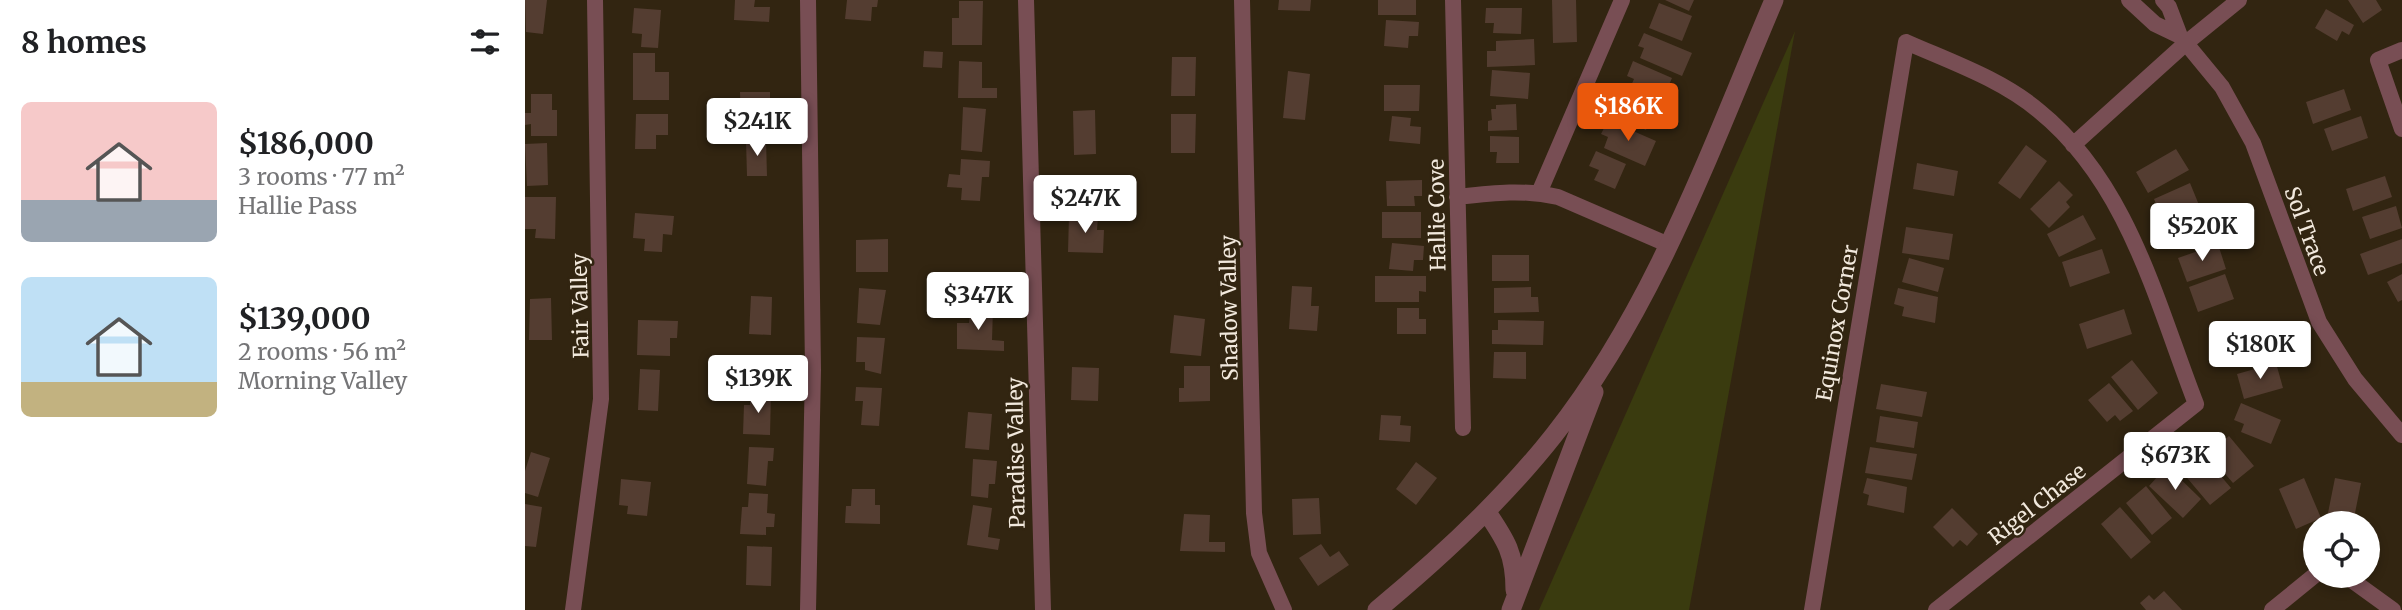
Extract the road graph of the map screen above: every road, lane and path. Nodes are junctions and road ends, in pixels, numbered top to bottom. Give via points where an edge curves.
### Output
1 (595, 0) edge
2 (808, 0) edge
3 (1026, 0) edge
4 (1243, 0) edge
5 (1453, 0) edge
6 (1622, 0) edge
7 (1774, 0) edge
8 (2129, 0) edge
9 (2163, 0) edge
10 (2239, 0) edge
11 (2183, 40) junction
12 (2402, 50) edge
13 (2402, 129) edge
14 (2073, 145) junction
15 (1539, 193) junction
16 (1457, 197) junction
17 (1669, 245) junction
18 (1606, 358) junction
19 (1463, 428) dead end
20 (2402, 435) edge
21 (1486, 511) junction
22 (2303, 585) edge
23 (2363, 588) edge
24 (1513, 606) edge
25 (573, 610) edge
26 (808, 610) edge
27 (1043, 610) edge
28 (1284, 610) edge
29 (1377, 610) edge
30 (1812, 610) edge
31 (1936, 610) edge
32 (2272, 610) edge
33 (2393, 610) edge

1 - 25 street, Fair Valley via 601,399
2 - 26 street via 813,370
3 - 27 street, Paradise Valley
4 - 28 street, Shadow Valley via 1254,513 1259,553
5 - 16 street, Hallie Cove
6 - 15 street
7 - 17 street
8 - 11 street, Sol Trace via 2155,24
9 - 11 street, Sol Trace
10 - 11 street
11 - 14 street
11 - 20 street, Sol Trace via 2222,87 2253,143 2319,322 2355,379
12 - 13 street via 2378,60
14 - 30 street, Equinox Corner via 2039,110 1994,81 1906,42
14 - 31 street, Rigel Chase via 2100,176 2120,210 2196,404
15 - 16 street via 1516,190
15 - 17 street
16 - 19 street, Hallie Cove
17 - 18 street
18 - 21 street via 1554,435
18 - 24 street
21 - 24 street via 1515,563
21 - 29 street
22 - 32 street
23 - 33 street

